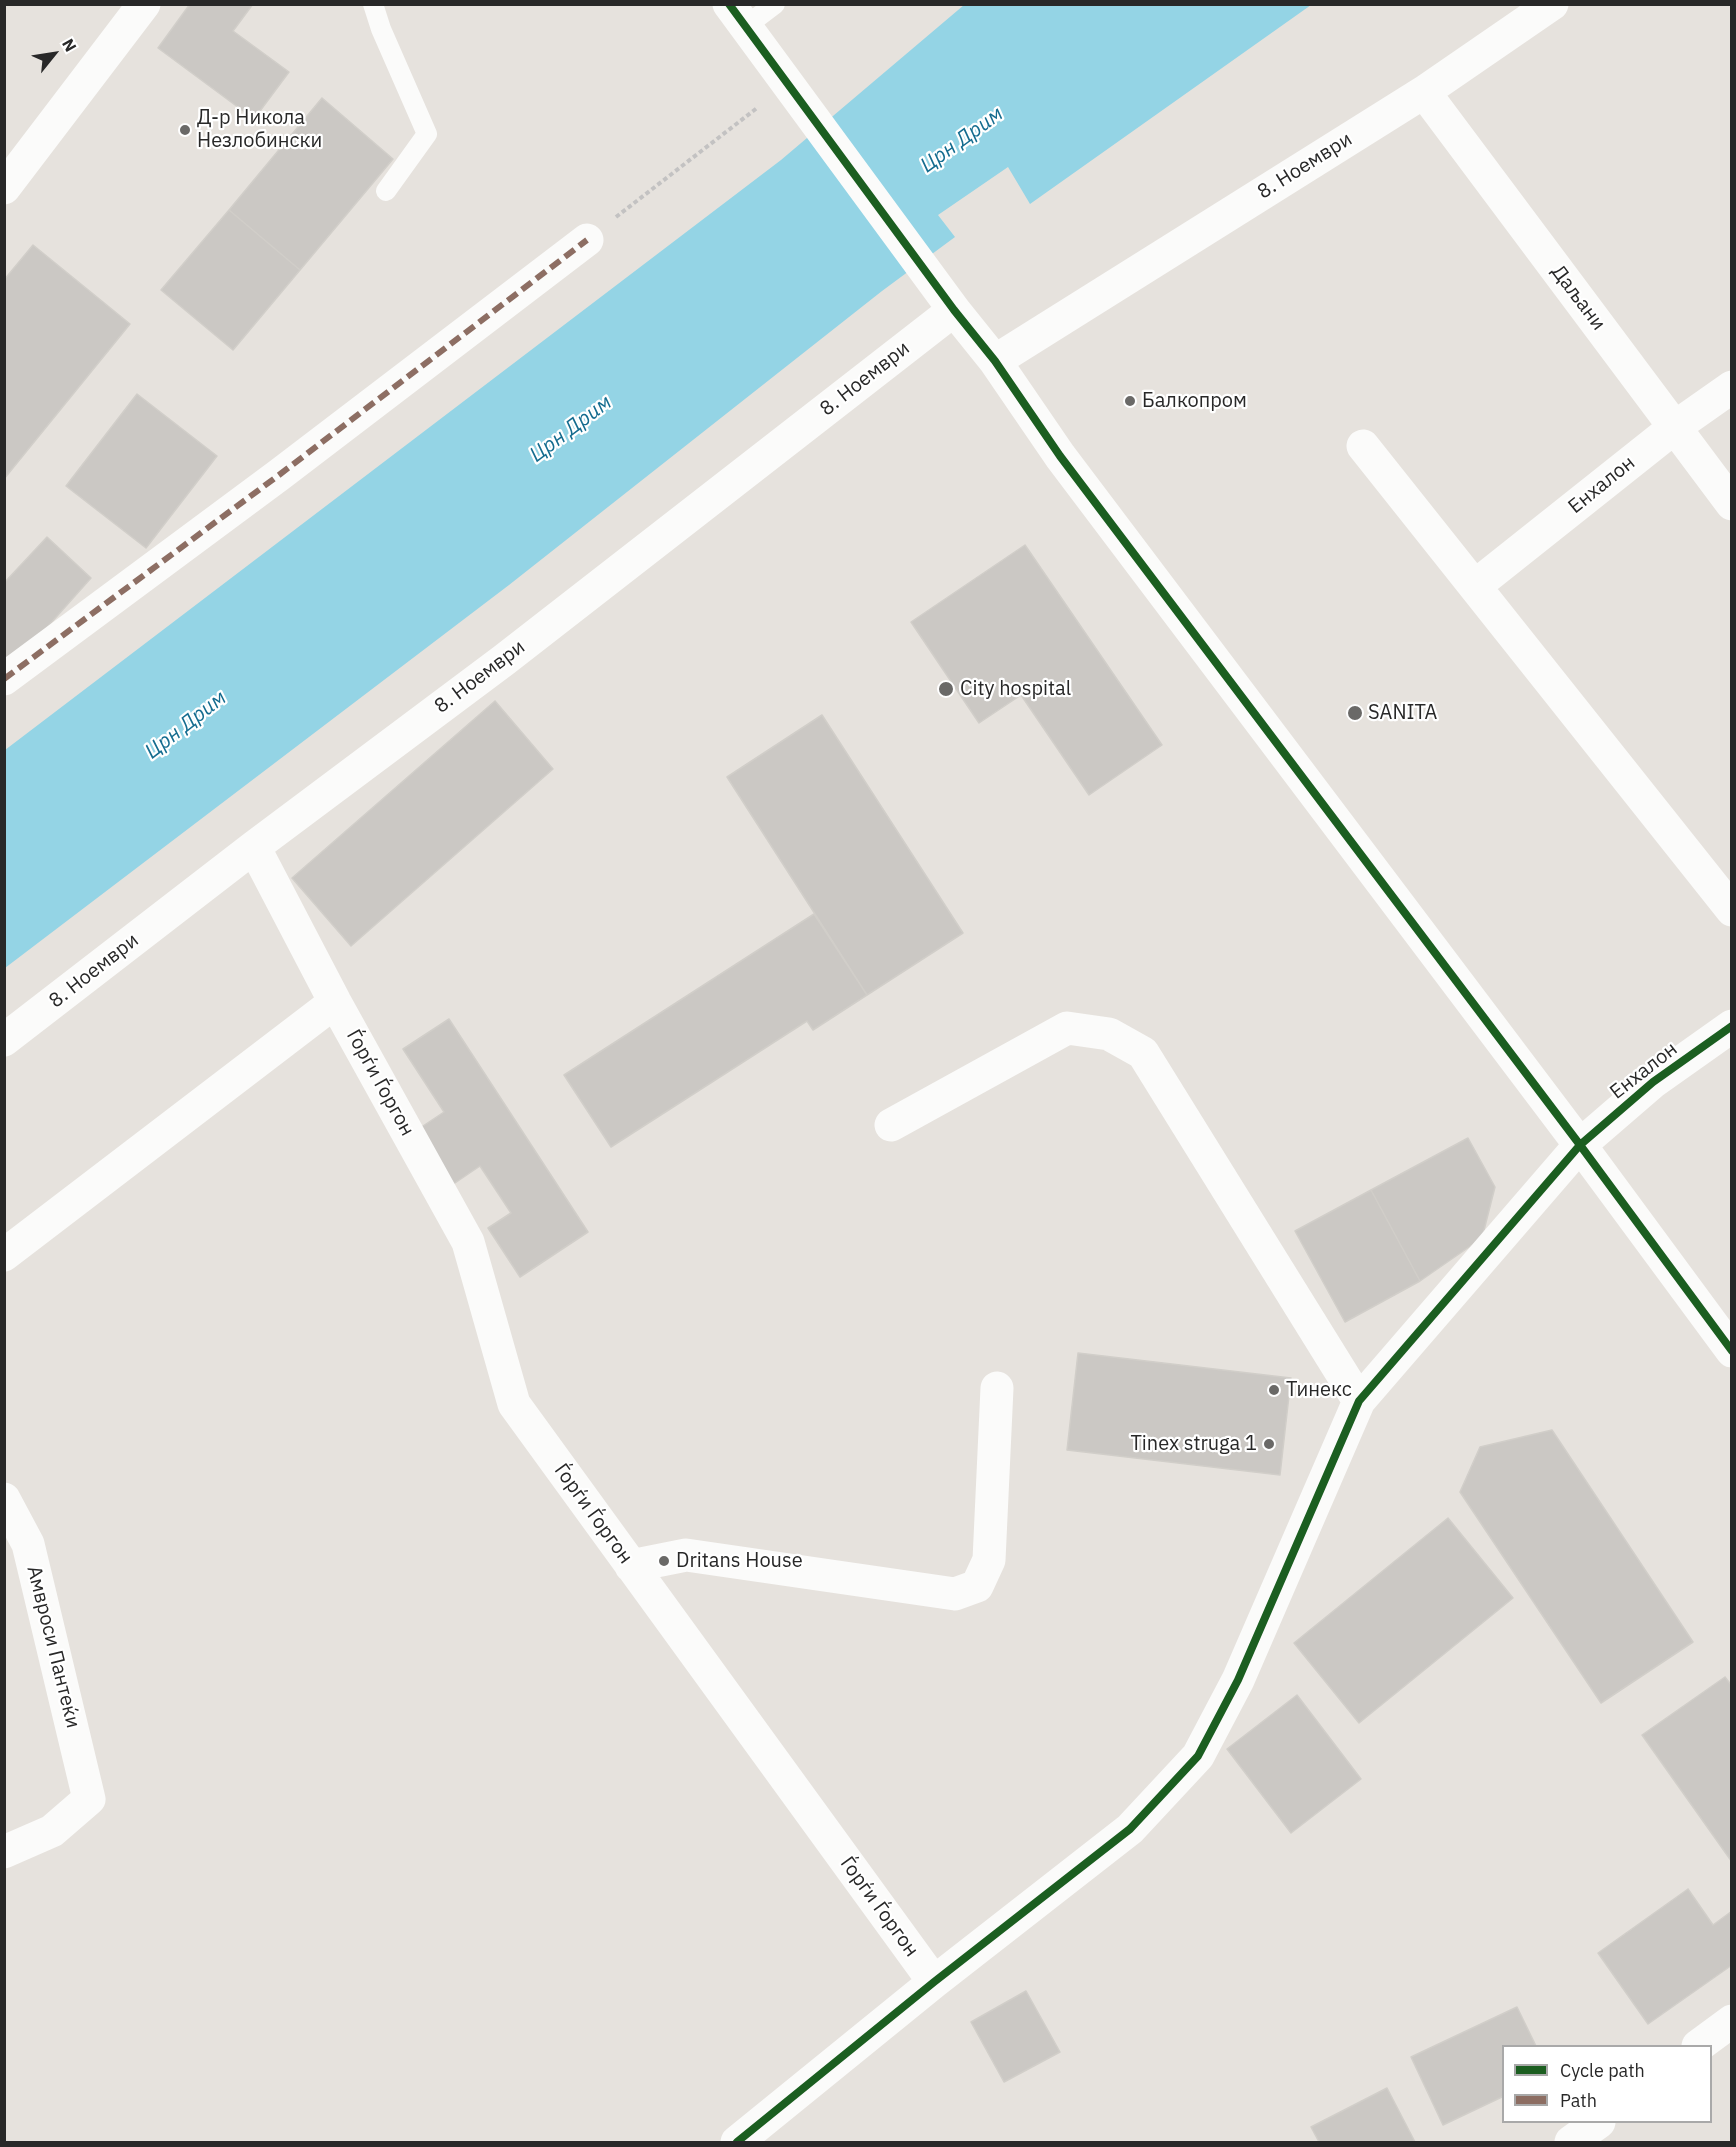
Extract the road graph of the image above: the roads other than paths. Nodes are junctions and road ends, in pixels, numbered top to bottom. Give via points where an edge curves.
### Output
1 (144, 4) edge
2 (373, 4) edge
3 (775, 4) edge
4 (1552, 4) edge
5 (737, 15) edge
6 (1424, 92) junction
7 (4, 188) edge
8 (386, 191) dead end
9 (587, 240) dead end
10 (954, 310) junction
11 (995, 361) junction
12 (1731, 387) edge
13 (1675, 427) junction
14 (1364, 446) dead end
15 (1731, 504) edge
16 (1475, 586) junction
17 (4, 679) edge
18 (254, 847) junction
19 (1731, 910) edge
20 (335, 1002) junction
21 (1731, 1026) edge
22 (4, 1040) edge
23 (891, 1125) dead end
24 (1580, 1145) junction
25 (4, 1255) edge
26 (1731, 1351) edge
27 (997, 1388) dead end
28 (1359, 1401) junction
29 (4, 1499) edge
30 (631, 1566) junction
31 (4, 1852) edge
32 (934, 1982) junction
33 (1731, 2021) edge
34 (1699, 2045) edge
35 (1596, 2123) edge
36 (737, 2142) edge
37 (1571, 2142) edge

1 - 7 street
2 - 8 lane via 427,134
3 - 5 lane
4 - 6 street, 8. Ноември
5 - 10 street
6 - 11 street, 8. Ноември
6 - 13 street, Даљани
9 - 17 street
10 - 11 street
10 - 18 street, 8. Ноември via 513,653
11 - 24 street via 1060,456
12 - 13 street, Енхалон
13 - 15 street, Даљани
13 - 16 street, Енхалон
14 - 16 street
16 - 19 street
18 - 20 street, Ѓорѓи Ѓоргон
18 - 22 street, 8. Ноември
20 - 25 street
20 - 30 street, Ѓорѓи Ѓоргон via 468,1242 514,1404
21 - 24 street, Енхалон via 1653,1082
23 - 28 street via 1067,1028 1109,1034 1143,1053
24 - 26 street
24 - 28 street, Енхалон
27 - 30 street via 989,1560 977,1586 955,1594 686,1555
28 - 32 street, Енхалон via 1238,1680 1198,1755 1130,1829
29 - 31 street, Амвроси Пантеќи via 28,1544 89,1799 52,1831
30 - 32 street, Ѓорѓи Ѓоргон
32 - 36 street, Енхалон
33 - 34 street
35 - 37 street

